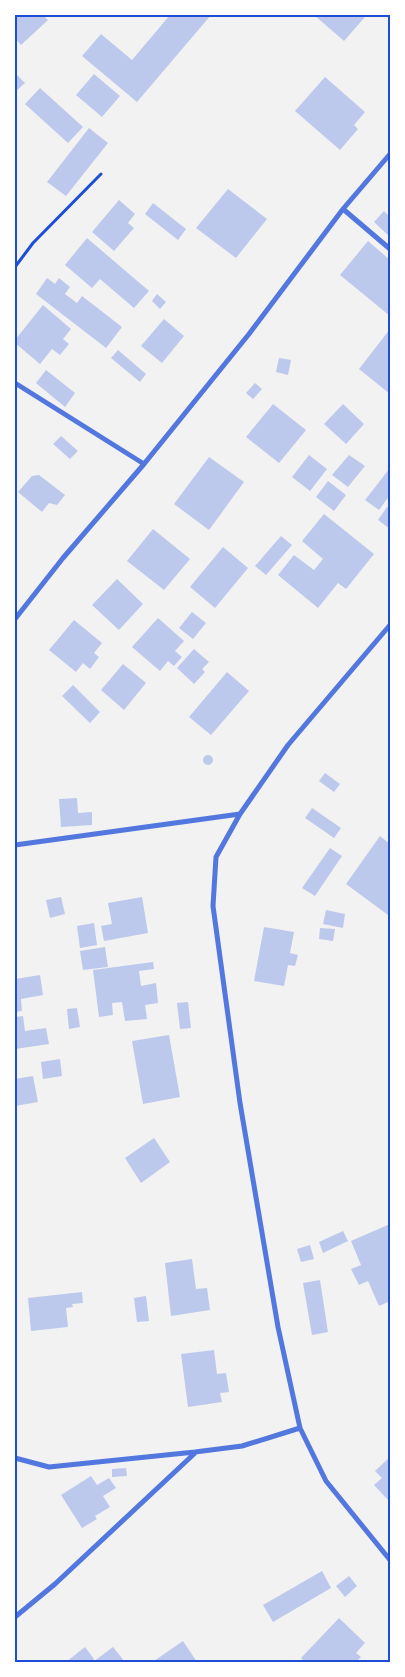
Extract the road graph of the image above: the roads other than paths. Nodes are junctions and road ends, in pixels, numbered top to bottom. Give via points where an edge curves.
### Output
1 (390, 154) edge
2 (343, 209) junction
3 (390, 249) edge
4 (15, 383) edge
5 (144, 464) junction
6 (15, 620) edge
7 (390, 625) edge
8 (240, 814) junction
9 (15, 844) edge
10 (300, 1428) junction
11 (195, 1452) junction
12 (15, 1458) edge
13 (390, 1560) edge
14 (15, 1617) edge

1 - 2 street
2 - 3 street
2 - 5 street via 249,334
4 - 5 street
5 - 6 street via 63,558
7 - 8 street via 288,745
8 - 9 street
8 - 10 street via 216,857 212,906 248,1152 278,1328
10 - 11 street via 242,1446
10 - 13 street via 326,1481
11 - 12 street via 49,1467
11 - 14 street

